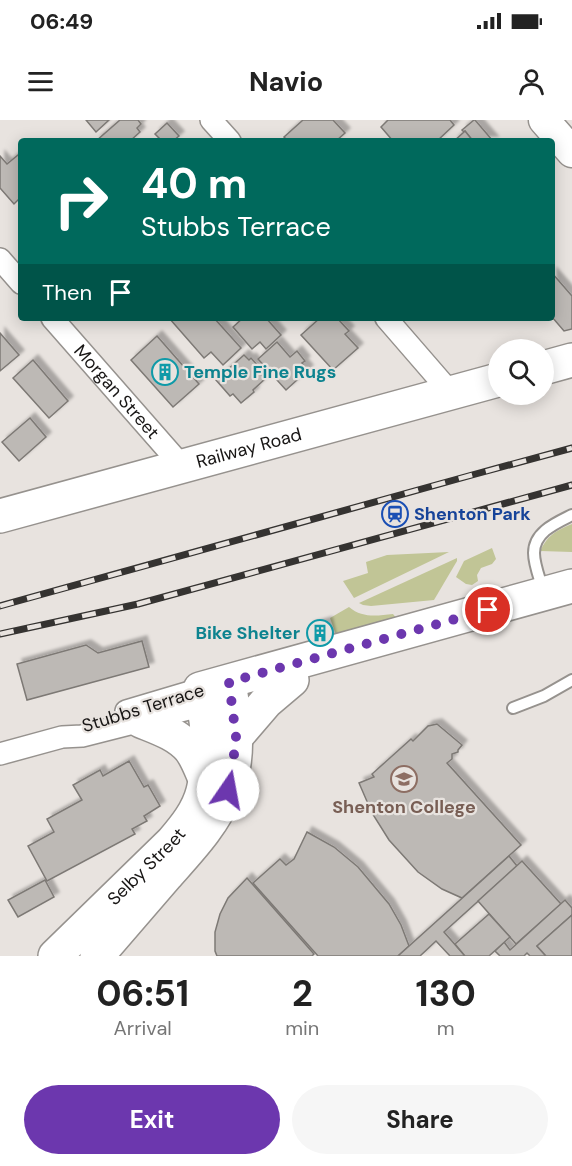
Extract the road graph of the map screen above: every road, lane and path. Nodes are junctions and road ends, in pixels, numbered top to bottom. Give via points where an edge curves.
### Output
1 (211, 120) edge
2 (544, 120) edge
3 (227, 138) edge
4 (572, 152) edge
5 (0, 259) edge
6 (18, 280) edge
7 (55, 321) edge
8 (389, 321) edge
9 (572, 360) edge
10 (554, 365) edge
11 (488, 383) edge
12 (451, 393) junction
13 (181, 465) junction
14 (572, 515) edge
15 (0, 516) edge
16 (563, 594) edge
17 (292, 680) junction
18 (572, 680) edge
19 (216, 693) junction
20 (513, 708) dead end
21 (141, 721) junction
22 (62, 737) junction
23 (236, 737) junction
24 (0, 754) edge
25 (205, 779) junction
26 (80, 950) edge

1 - 3 street
2 - 4 street
5 - 6 street
7 - 13 street, Morgan Street
8 - 12 street
9 - 10 main road
11 - 12 main road, Railway Road
12 - 13 main road, Railway Road
13 - 15 main road, Railway Road
14 - 16 lane via 545,530 535,546 534,555
16 - 17 main road, Stubbs Terrace via 450,638
16 - 19 main road, Stubbs Terrace
17 - 19 main road, Stubbs Terrace
17 - 23 main road via 266,702
18 - 20 lane
19 - 21 street, Stubbs Terrace
19 - 22 street, Stubbs Terrace via 82,725
19 - 23 main road, Selby Street
19 - 25 main road, Selby Street via 207,732
21 - 22 street, Stubbs Terrace
21 - 25 main road via 180,740 191,751
22 - 24 street, Stubbs Terrace
23 - 26 main road, Selby Street via 228,790 210,822 189,850
25 - 26 main road, Selby Street via 199,802 180,833

